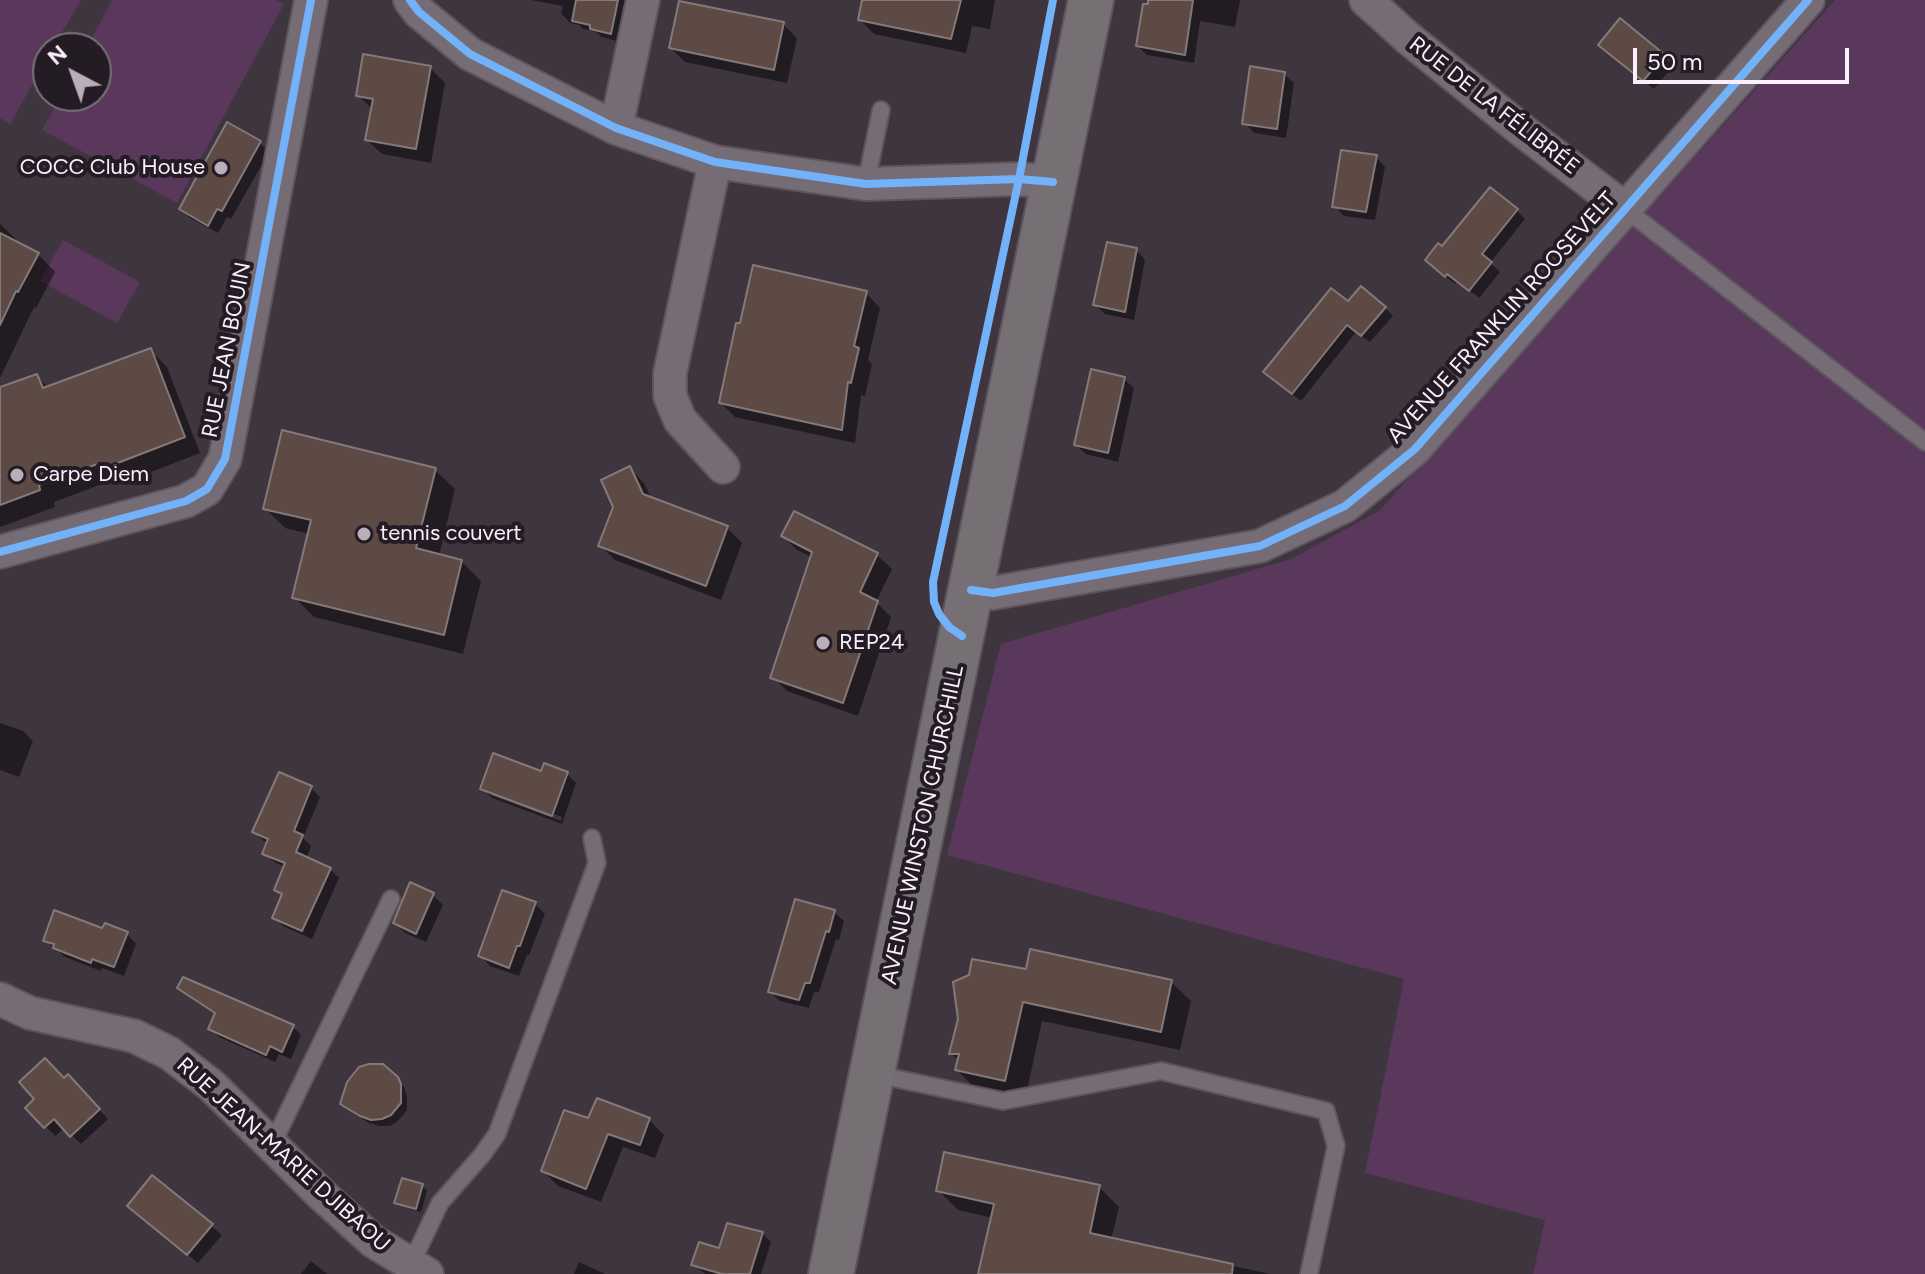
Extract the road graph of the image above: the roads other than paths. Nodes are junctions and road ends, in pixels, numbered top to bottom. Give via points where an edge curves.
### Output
1 (311, 0) edge
2 (410, 0) edge
3 (643, 0) edge
4 (1091, 0) edge
5 (1366, 0) edge
6 (1808, 0) edge
7 (881, 110) dead end
8 (616, 128) junction
9 (715, 162) junction
10 (1053, 182) junction
11 (866, 184) junction
12 (1624, 208) junction
13 (1925, 442) edge
14 (723, 467) dead end
15 (0, 552) edge
16 (971, 590) junction
17 (592, 838) dead end
18 (391, 899) dead end
19 (0, 999) edge
20 (873, 1073) junction
21 (272, 1145) junction
22 (419, 1269) edge
23 (831, 1274) edge
24 (1309, 1274) edge

1 - 15 street, RUE JEAN BOUIN via 225,459 207,489 186,501
2 - 8 street via 470,54
3 - 8 street
4 - 10 main road, AVENUE WINSTON CHURCHILL
5 - 12 street, RUE DE LA FÉLIBRÉE
6 - 12 street, AVENUE FRANKLIN ROOSEVELT
7 - 11 lane
8 - 9 street
9 - 11 street
9 - 14 street via 670,373 670,396 680,420
10 - 11 street
10 - 16 main road, AVENUE WINSTON CHURCHILL
12 - 13 lane
12 - 16 street, AVENUE FRANKLIN ROOSEVELT via 1415,449 1345,506 1260,546 993,593
16 - 20 main road, AVENUE WINSTON CHURCHILL
17 - 22 lane via 597,863 593,876 497,1134 440,1203
18 - 21 lane
19 - 21 street, RUE JEAN-MARIE DJIBAOU via 30,1013 134,1036 169,1053 211,1085
20 - 23 main road, AVENUE WINSTON CHURCHILL
20 - 24 lane via 1003,1101 1161,1071 1326,1111 1336,1146
21 - 22 street, RUE JEAN-MARIE DJIBAOU via 373,1241

